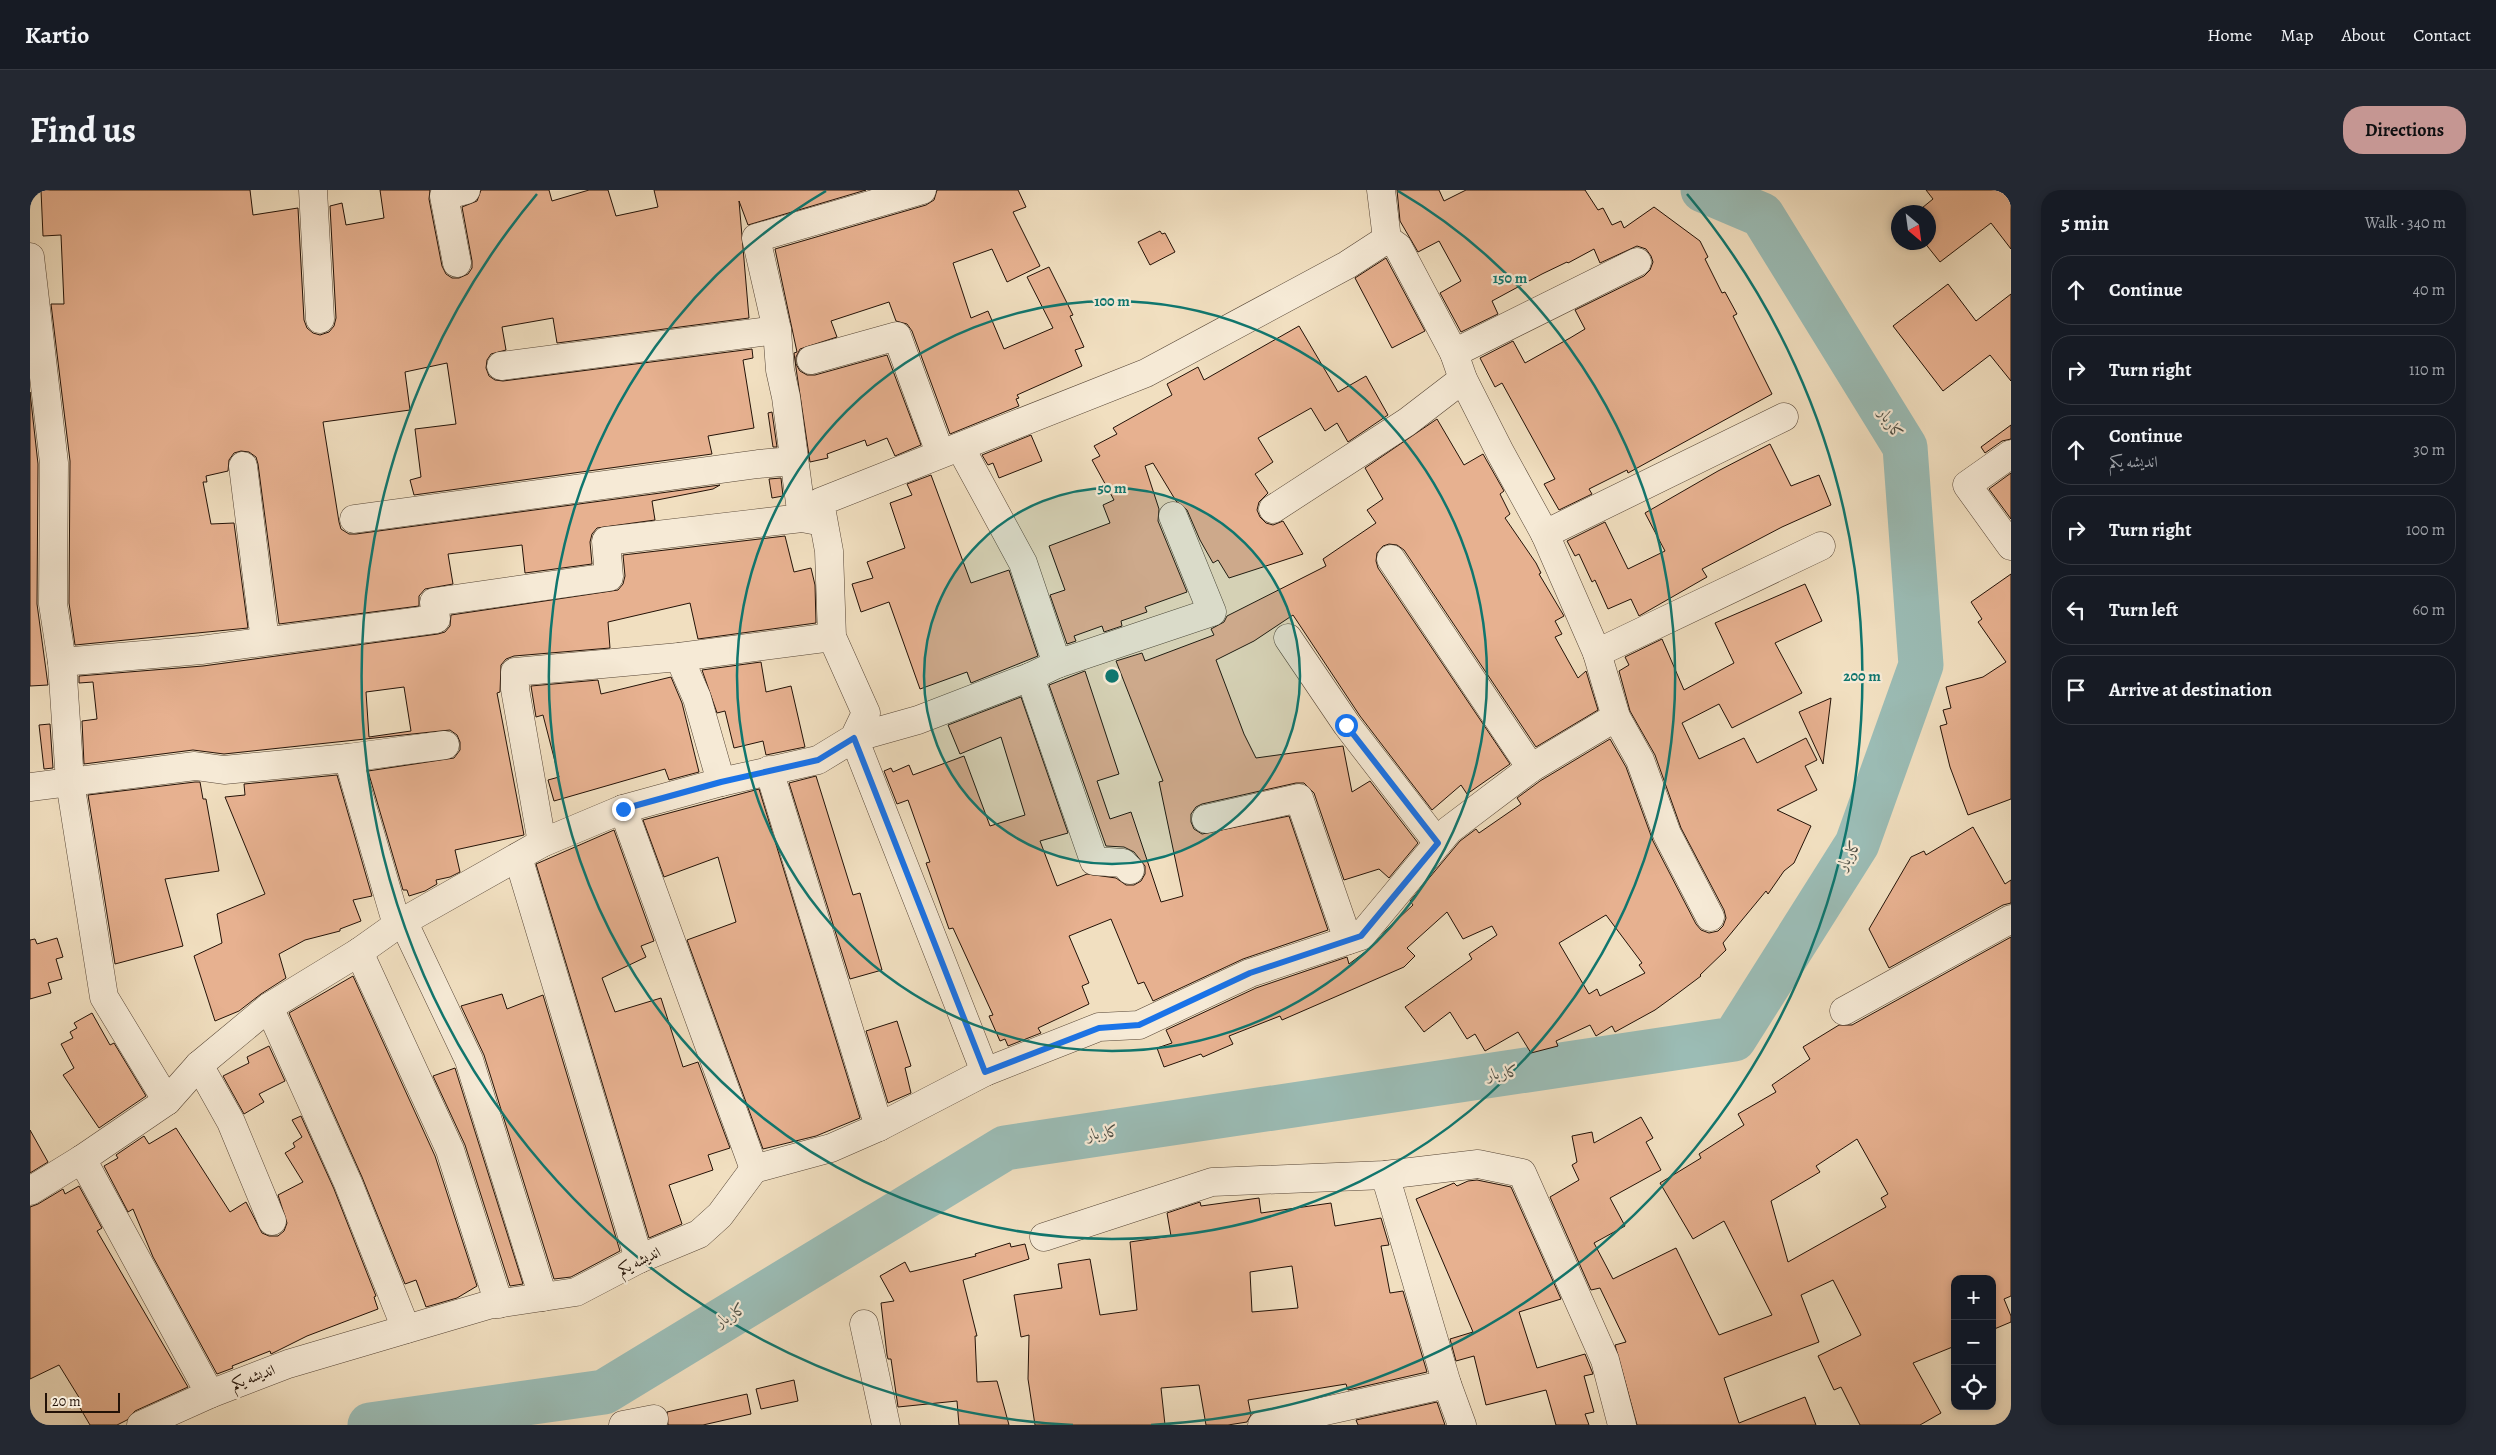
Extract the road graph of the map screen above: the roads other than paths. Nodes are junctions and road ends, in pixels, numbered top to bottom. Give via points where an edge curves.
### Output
1 (313, 190) edge
2 (466, 190) edge
3 (922, 190) edge
4 (1381, 190) edge
5 (1387, 239) junction
6 (30, 258) edge
7 (1637, 262) dead end
8 (457, 263) dead end
9 (320, 319) dead end
10 (777, 330) junction
11 (1454, 353) junction
12 (811, 360) dead end
13 (501, 366) dead end
14 (1464, 379) junction
15 (1784, 417) dead end
16 (950, 450) junction
17 (2011, 454) edge
18 (794, 461) junction
19 (243, 466) dead end
20 (1273, 509) dead end
21 (1173, 516) dead end
22 (354, 519) dead end
23 (813, 520) junction
24 (1545, 534) junction
25 (1821, 546) dead end
26 (2011, 546) edge
27 (1391, 559) dead end
28 (832, 637) junction
29 (1288, 638) dead end
30 (265, 641) junction
31 (1597, 653) junction
32 (679, 657) junction
33 (62, 662) junction
34 (1057, 664) junction
35 (1030, 677) junction
36 (1616, 717) junction
37 (854, 738) junction
38 (445, 745) dead end
39 (348, 758) junction
40 (1531, 768) junction
41 (769, 770) junction
42 (70, 782) junction
43 (721, 782) junction
44 (30, 787) edge
45 (623, 809) junction
46 (1206, 819) dead end
47 (542, 843) junction
48 (1438, 843) junction
49 (518, 857) junction
50 (1130, 870) dead end
51 (1710, 917) dead end
52 (2011, 919) edge
53 (400, 923) junction
54 (1348, 940) junction
55 (359, 952) junction
56 (269, 1007) junction
57 (1844, 1011) dead end
58 (199, 1065) junction
59 (985, 1072) junction
60 (167, 1101) junction
61 (879, 1127) junction
62 (82, 1159) junction
63 (754, 1169) junction
64 (1385, 1175) junction
65 (30, 1191) edge
66 (272, 1221) dead end
67 (1044, 1237) dead end
68 (638, 1259) junction
69 (543, 1297) junction
70 (499, 1304) junction
71 (864, 1324) dead end
72 (406, 1329) junction
73 (1447, 1384) junction
74 (210, 1394) junction
75 (654, 1419) dead end
76 (141, 1425) edge
77 (623, 1425) edge
78 (886, 1425) edge
79 (1262, 1425) edge
80 (1462, 1425) edge
81 (1622, 1425) edge

1 - 9 street
2 - 8 street via 444,196
3 - 10 street via 756,238
4 - 5 street
5 - 11 street via 1398,247
5 - 16 street via 1347,265 1146,373
6 - 33 street via 54,463 54,604
7 - 11 street
10 - 13 street
10 - 18 street
11 - 14 street
12 - 16 street via 897,336
14 - 20 street via 1407,422
14 - 24 street
15 - 24 street
16 - 23 street via 820,502
16 - 34 street via 1022,563
17 - 26 street via 1966,484
18 - 22 street
18 - 23 street
19 - 30 street
21 - 34 street via 1212,612
23 - 28 street via 829,551
23 - 30 street via 606,541 609,577 434,602 436,619
24 - 31 street
25 - 31 street
27 - 40 street
28 - 32 street
28 - 37 street via 866,713
29 - 48 street via 1346,725
30 - 33 street
31 - 36 street
32 - 43 street via 697,698
32 - 47 street via 515,672 515,689
33 - 42 street
34 - 35 street
35 - 37 street via 918,720
35 - 50 street via 1094,861 1123,863
36 - 40 street
36 - 51 street via 1643,766 1667,834
37 - 41 street via 818,760
37 - 59 street
38 - 39 street
39 - 42 street via 224,770 195,766
39 - 53 street
40 - 48 street via 1449,830
41 - 43 street
41 - 61 street
42 - 44 street
42 - 60 street via 104,997
43 - 45 street
45 - 47 street
45 - 63 street
46 - 54 street via 1299,798
47 - 49 street
48 - 54 street via 1361,936
49 - 53 street
49 - 68 street
52 - 57 street
53 - 55 street
53 - 69 street via 470,1060
54 - 59 street via 1250,973 1139,1025 1099,1028
55 - 56 street
55 - 70 street via 450,1150
56 - 58 street
56 - 72 street via 348,1183
58 - 60 street
58 - 66 street via 231,1122
59 - 61 street
60 - 62 street
61 - 63 street via 831,1148
62 - 65 street
62 - 74 street
63 - 68 street, اندیشه یکم via 720,1216 699,1234
64 - 67 street via 1212,1182
64 - 73 street
64 - 81 street via 1478,1164 1522,1173 1605,1360
68 - 69 street, اندیشه یکم via 576,1292
69 - 70 street, اندیشه یکم
70 - 72 street, اندیشه یکم
71 - 78 street
72 - 74 street, اندیشه یکم via 288,1364
73 - 79 street
73 - 80 street
74 - 76 street, اندیشه یکم
75 - 77 street

